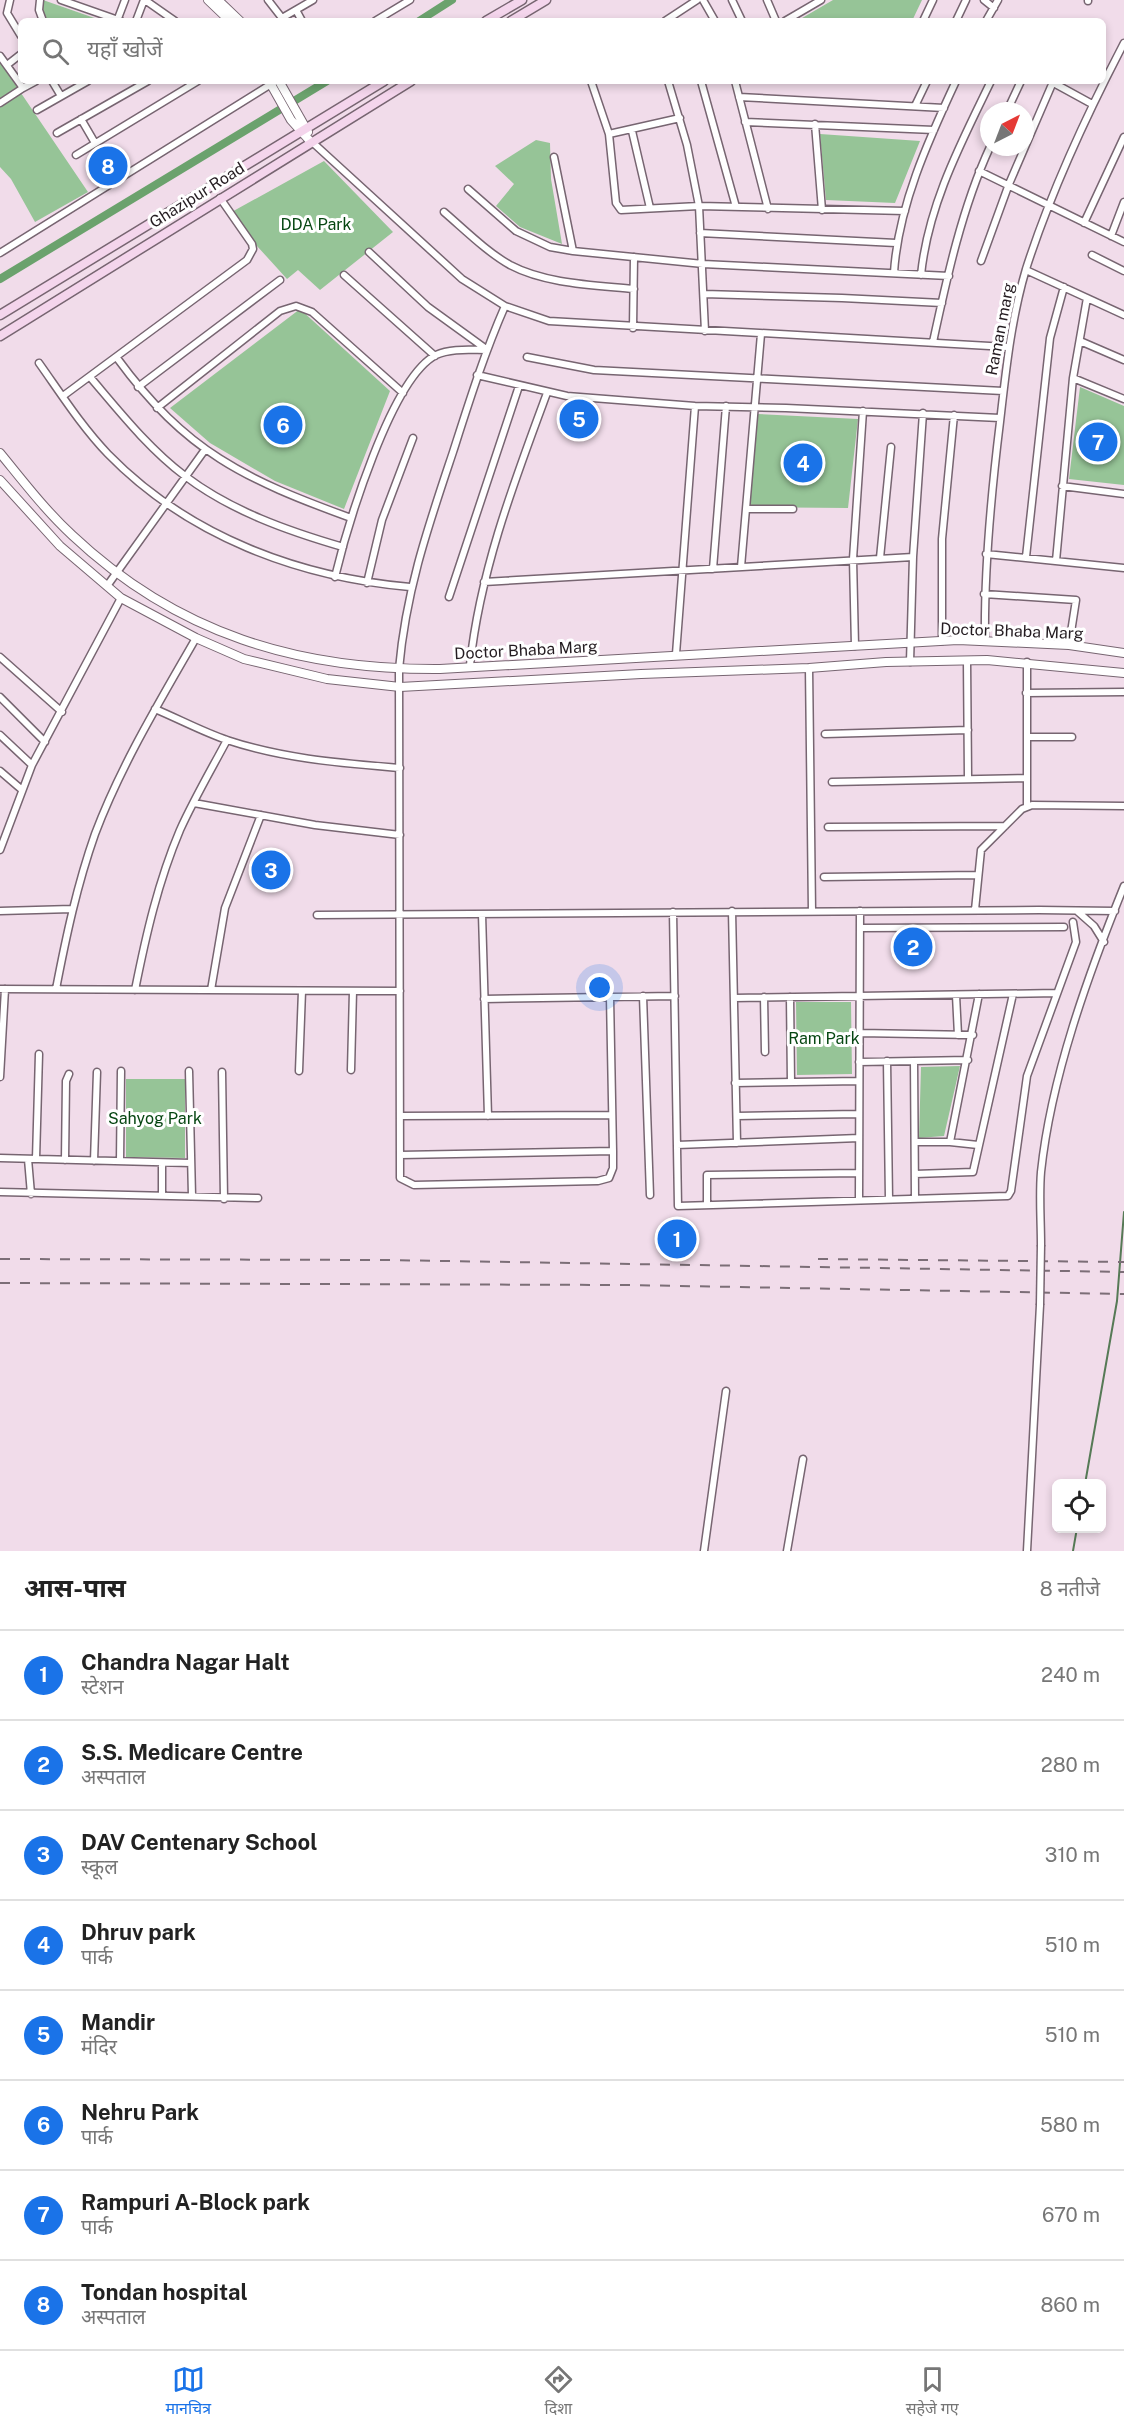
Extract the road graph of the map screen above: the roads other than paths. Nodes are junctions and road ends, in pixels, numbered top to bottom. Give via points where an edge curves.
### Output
1 (10, 0) edge
2 (40, 0) edge
3 (61, 0) edge
4 (125, 0) edge
5 (145, 0) edge
6 (207, 0) edge
7 (218, 0) edge
8 (268, 0) edge
9 (313, 0) edge
10 (410, 0) edge
11 (522, 0) edge
12 (546, 0) edge
13 (697, 0) edge
14 (703, 0) edge
15 (732, 0) edge
16 (767, 0) edge
17 (821, 0) edge
18 (933, 0) edge
19 (966, 0) edge
20 (984, 0) edge
21 (999, 0) edge
22 (73, 2) edge
23 (994, 8) junction
24 (296, 10) junction
25 (674, 14) junction
26 (42, 18) edge
27 (112, 18) edge
28 (120, 18) edge
29 (137, 18) edge
30 (170, 18) edge
31 (227, 18) edge
32 (237, 18) edge
33 (300, 18) edge
34 (380, 18) edge
35 (491, 18) edge
36 (516, 18) edge
37 (669, 18) edge
38 (676, 18) edge
39 (713, 18) edge
40 (741, 18) edge
41 (775, 18) edge
42 (790, 18) edge
43 (924, 18) edge
44 (957, 18) edge
45 (988, 18) edge
46 (18, 31) edge
47 (1124, 43) edge
48 (0, 56) edge
49 (18, 56) edge
50 (7, 65) junction
51 (1106, 77) edge
52 (18, 81) edge
53 (20, 84) edge
54 (30, 84) edge
55 (54, 84) edge
56 (83, 84) edge
57 (142, 84) edge
58 (193, 84) edge
59 (271, 84) edge
60 (275, 84) edge
61 (276, 84) edge
62 (379, 84) edge
63 (406, 84) edge
64 (592, 84) edge
65 (669, 84) edge
66 (702, 84) edge
67 (736, 84) edge
68 (926, 84) edge
69 (955, 84) edge
70 (989, 84) edge
71 (1020, 84) edge
72 (1050, 84) edge
73 (1055, 84) edge
74 (1102, 84) edge
75 (23, 88) junction
76 (61, 96) junction
77 (739, 97) junction
78 (1011, 102) edge
79 (0, 104) edge
80 (1092, 104) junction
81 (915, 106) junction
82 (944, 108) junction
83 (37, 110) dead end
84 (680, 118) junction
85 (81, 119) junction
86 (745, 122) junction
87 (815, 124) junction
88 (303, 129) junction
89 (934, 130) junction
90 (632, 131) junction
91 (57, 133) dead end
92 (609, 134) junction
93 (1124, 137) edge
94 (310, 141) junction
95 (95, 143) junction
96 (76, 155) dead end
97 (986, 156) edge
98 (554, 158) dead end
99 (979, 171) junction
100 (1009, 184) junction
101 (468, 189) dead end
102 (220, 198) junction
103 (1124, 202) edge
104 (699, 206) junction
105 (1049, 206) junction
106 (736, 207) junction
107 (650, 208) junction
108 (768, 209) junction
109 (822, 210) junction
110 (1122, 210) edge
111 (905, 211) junction
112 (444, 212) dead end
113 (1084, 222) junction
114 (700, 233) junction
115 (1111, 236) junction
116 (1124, 242) edge
117 (896, 243) junction
118 (573, 251) junction
119 (369, 252) dead end
120 (0, 253) edge
121 (1092, 255) dead end
122 (634, 257) junction
123 (981, 261) dead end
124 (703, 264) junction
125 (1026, 270) junction
126 (1124, 271) edge
127 (894, 273) junction
128 (344, 275) dead end
129 (921, 275) junction
130 (949, 276) junction
131 (280, 280) dead end
132 (1064, 287) junction
133 (634, 289) junction
134 (704, 294) junction
135 (1087, 298) junction
136 (942, 303) junction
137 (505, 306) junction
138 (0, 315) edge
139 (1124, 315) edge
140 (633, 328) junction
141 (705, 331) junction
142 (761, 334) junction
143 (0, 336) edge
144 (1080, 341) junction
145 (933, 342) junction
146 (1007, 347) junction
147 (486, 350) junction
148 (435, 356) junction
149 (527, 357) dead end
150 (117, 358) junction
151 (1124, 360) edge
152 (39, 363) dead end
153 (477, 375) junction
154 (90, 377) junction
155 (1073, 378) junction
156 (756, 380) junction
157 (519, 386) junction
158 (138, 387) junction
159 (1003, 392) junction
160 (403, 393) junction
161 (547, 393) junction
162 (63, 396) junction
163 (1124, 399) edge
164 (695, 406) junction
165 (726, 406) junction
166 (157, 408) junction
167 (754, 409) junction
168 (863, 411) junction
169 (923, 413) junction
170 (954, 415) junction
171 (1000, 418) junction
172 (413, 438) dead end
173 (891, 447) dead end
174 (204, 451) junction
175 (0, 453) edge
176 (185, 476) junction
177 (0, 480) edge
178 (1062, 486) junction
179 (1124, 494) edge
180 (166, 503) junction
181 (746, 509) junction
182 (793, 509) dead end
183 (351, 518) junction
184 (343, 547) junction
185 (986, 554) junction
186 (913, 557) junction
187 (1026, 557) junction
188 (880, 558) junction
189 (853, 559) junction
190 (1056, 561) junction
191 (741, 567) junction
192 (1124, 568) edge
193 (713, 569) junction
194 (684, 571) junction
195 (116, 572) junction
196 (336, 577) junction
197 (484, 582) junction
198 (367, 583) junction
199 (107, 586) junction
200 (410, 587) junction
201 (984, 594) junction
202 (448, 597) dead end
203 (121, 598) junction
204 (196, 638) junction
205 (985, 640) junction
206 (942, 641) junction
207 (910, 643) junction
208 (1069, 645) junction
209 (855, 646) junction
210 (1124, 653) edge
211 (676, 654) junction
212 (0, 657) edge
213 (968, 661) junction
214 (910, 662) junction
215 (1027, 662) junction
216 (470, 665) junction
217 (810, 668) junction
218 (399, 669) junction
219 (1124, 673) edge
220 (400, 687) junction
221 (1124, 692) edge
222 (1026, 693) junction
223 (0, 697) edge
224 (156, 709) junction
225 (62, 712) junction
226 (968, 730) junction
227 (825, 734) dead end
228 (0, 735) edge
229 (1027, 737) junction
230 (1072, 737) dead end
231 (226, 740) junction
232 (45, 742) junction
233 (32, 765) junction
234 (400, 768) junction
235 (0, 771) edge
236 (968, 777) junction
237 (1027, 778) junction
238 (832, 782) dead end
239 (21, 789) junction
240 (194, 803) junction
241 (1027, 805) junction
242 (1124, 806) edge
243 (261, 815) junction
244 (1005, 826) junction
245 (828, 827) dead end
246 (400, 835) junction
247 (0, 850) edge
248 (977, 875) junction
249 (824, 877) dead end
250 (1124, 886) edge
251 (72, 909) junction
252 (860, 910) junction
253 (975, 910) junction
254 (1077, 910) junction
255 (0, 911) edge
256 (732, 911) junction
257 (812, 911) junction
258 (1115, 911) junction
259 (673, 912) junction
260 (482, 914) junction
261 (317, 915) dead end
262 (400, 915) junction
263 (1073, 922) dead end
264 (860, 927) junction
265 (1064, 927) dead end
266 (1104, 942) junction
267 (2, 989) edge
268 (56, 989) junction
269 (135, 990) junction
270 (211, 990) junction
271 (302, 991) junction
272 (353, 991) junction
273 (400, 991) junction
274 (1058, 993) junction
275 (956, 994) junction
276 (979, 994) junction
277 (1013, 994) junction
278 (643, 996) junction
279 (675, 996) junction
280 (859, 996) junction
281 (610, 997) junction
282 (764, 997) junction
283 (790, 997) junction
284 (734, 998) junction
285 (484, 999) junction
286 (860, 1033) junction
287 (958, 1035) junction
288 (973, 1035) junction
289 (765, 1052) dead end
290 (39, 1054) dead end
291 (968, 1060) junction
292 (887, 1061) junction
293 (915, 1061) junction
294 (859, 1062) junction
295 (351, 1070) dead end
296 (121, 1071) dead end
297 (189, 1071) dead end
298 (299, 1071) dead end
299 (96, 1072) dead end
300 (222, 1072) dead end
301 (0, 1073) edge
302 (69, 1074) dead end
303 (0, 1077) edge
304 (859, 1081) junction
305 (791, 1082) junction
306 (735, 1083) junction
307 (859, 1114) junction
308 (611, 1115) junction
309 (400, 1116) junction
310 (488, 1116) junction
311 (737, 1116) junction
312 (859, 1138) junction
313 (915, 1142) junction
314 (951, 1142) junction
315 (736, 1143) junction
316 (677, 1145) junction
317 (978, 1145) junction
318 (613, 1151) junction
319 (400, 1155) junction
320 (0, 1158) edge
321 (32, 1159) junction
322 (65, 1160) junction
323 (94, 1161) junction
324 (120, 1161) junction
325 (162, 1162) junction
326 (191, 1163) junction
327 (859, 1173) junction
328 (915, 1174) junction
329 (0, 1192) edge
330 (31, 1194) junction
331 (162, 1195) junction
332 (650, 1195) dead end
333 (192, 1196) junction
334 (258, 1198) dead end
335 (915, 1198) junction
336 (224, 1199) junction
337 (889, 1199) junction
338 (859, 1200) junction
339 (707, 1205) junction
340 (726, 1391) dead end
341 (803, 1459) dead end
342 (704, 1551) edge
343 (787, 1551) edge
344 (1027, 1551) edge

1 - 46 street via 7,13
2 - 26 street
3 - 22 street
4 - 28 street
5 - 29 street
5 - 30 street
6 - 31 street
7 - 32 street
8 - 24 street via 282,18
9 - 24 street
10 - 34 street
11 - 35 main road
12 - 36 main road
13 - 25 street
14 - 39 street
15 - 40 street
16 - 41 street
17 - 42 street
18 - 43 street
19 - 44 street
20 - 23 street
21 - 23 street
22 - 27 street
23 - 45 street
24 - 33 street
25 - 37 street
25 - 38 street
47 - 51 street, Raman marg
48 - 50 street
49 - 50 street
50 - 52 street
53 - 75 street
54 - 75 street
55 - 76 street
56 - 76 street
57 - 85 street
58 - 95 street
59 - 120 street
60 - 88 street via 291,120
61 - 88 street via 300,115
62 - 88 main road, Ghazipur Road
63 - 94 main road, Ghazipur Road
64 - 92 street
65 - 84 street
66 - 106 street
67 - 77 street
68 - 81 street
69 - 82 street
70 - 129 street via 937,201
71 - 78 street
72 - 100 street
73 - 80 street
74 - 80 street, Raman marg
75 - 79 street
76 - 83 street
77 - 81 street
77 - 86 street
80 - 105 street, Raman marg
81 - 82 street
82 - 89 street
84 - 90 street
84 - 104 street
85 - 91 street
85 - 95 street
86 - 87 street
86 - 108 street
87 - 89 street
87 - 109 street
88 - 94 street
88 - 138 main road, Ghazipur Road
89 - 111 street
90 - 92 street
90 - 107 street
92 - 107 street via 617,207 627,211
93 - 113 street
94 - 102 main road, Ghazipur Road
94 - 137 street via 462,279
95 - 96 street
97 - 99 street
98 - 118 street
99 - 100 street
99 - 130 street
100 - 105 street
100 - 123 street
101 - 118 street via 516,231 550,247
102 - 143 main road, Ghazipur Road
102 - 150 street via 252,244 251,256
103 - 110 street
104 - 106 street
104 - 107 street
104 - 114 street
105 - 113 street
105 - 125 street, Raman marg
106 - 108 street
108 - 109 street
109 - 111 street
110 - 115 street
111 - 117 street
112 - 133 street via 508,264 524,271
113 - 115 street
114 - 117 street
114 - 124 street
115 - 116 street
117 - 127 street
118 - 122 street
119 - 147 street via 428,307
121 - 126 street
122 - 124 street
122 - 133 street
124 - 127 street
124 - 134 street
125 - 132 street
125 - 146 street, Raman marg
127 - 129 street
128 - 148 street
129 - 130 street
130 - 136 street
131 - 158 street
132 - 135 street
132 - 187 street via 1049,349
133 - 140 street
134 - 136 street
134 - 141 street
135 - 139 street
135 - 144 street
136 - 145 street
137 - 140 street via 549,321
137 - 147 street
140 - 141 street
141 - 142 street
142 - 145 street
142 - 156 street
144 - 151 street
144 - 155 street
145 - 146 street
146 - 159 street, Raman marg
147 - 148 street via 456,350
147 - 153 street
148 - 160 street
149 - 156 street via 594,370
150 - 154 street
150 - 158 street
152 - 162 street
153 - 157 street
153 - 200 street
154 - 162 street
154 - 176 street via 134,429
155 - 163 street
155 - 178 street
156 - 159 street
156 - 167 street
157 - 161 street
157 - 202 street
158 - 166 street
159 - 171 street, Raman marg
160 - 166 street via 312,312 296,306 280,311
160 - 183 street
161 - 164 street
161 - 197 street via 514,481
162 - 180 street via 107,453
164 - 165 street
164 - 194 street
165 - 167 street
165 - 193 street
166 - 174 street
167 - 168 street
167 - 181 street
168 - 169 street
168 - 189 street
169 - 170 street
169 - 186 street
170 - 171 street
170 - 206 street via 942,539
171 - 185 street, Raman marg
172 - 198 street via 382,520
173 - 188 street
174 - 176 street
174 - 183 street via 277,491
175 - 195 street, Doctor Bhaba Marg via 72,535
176 - 180 street
176 - 184 street via 267,522
177 - 199 street, Doctor Bhaba Marg via 60,546
178 - 179 street
178 - 190 street
180 - 195 street
180 - 196 street via 255,553
181 - 182 street
181 - 191 street
183 - 184 street
184 - 196 street
185 - 187 street
185 - 201 street, Raman marg
186 - 188 street
186 - 207 street
187 - 190 street
188 - 189 street
189 - 191 street
189 - 209 street
190 - 192 street
191 - 193 street
193 - 194 street
194 - 197 street
194 - 211 street
195 - 199 street
195 - 218 street, Doctor Bhaba Marg via 191,618 257,645 318,661
196 - 198 street
197 - 216 street
198 - 200 street
199 - 203 street, Doctor Bhaba Marg
200 - 218 street
201 - 205 street, Raman marg
201 - 208 street via 1076,600
203 - 204 street, Doctor Bhaba Marg
203 - 225 street
204 - 220 street, Doctor Bhaba Marg via 273,667 327,679
204 - 224 street
205 - 206 street, Doctor Bhaba Marg
205 - 208 street, Doctor Bhaba Marg
206 - 207 street, Doctor Bhaba Marg
207 - 209 street, Doctor Bhaba Marg
207 - 214 street
208 - 210 street, Doctor Bhaba Marg
209 - 211 street, Doctor Bhaba Marg
211 - 216 street, Doctor Bhaba Marg
212 - 225 street
213 - 214 street, Doctor Bhaba Marg
213 - 215 street, Doctor Bhaba Marg
213 - 226 street
214 - 217 street, Doctor Bhaba Marg
215 - 219 street, Doctor Bhaba Marg
215 - 222 street
216 - 218 street, Doctor Bhaba Marg
217 - 220 street, Doctor Bhaba Marg
217 - 257 street
218 - 220 street
220 - 234 street
221 - 222 street
222 - 229 street
223 - 232 street
224 - 231 street
224 - 251 street via 114,788
225 - 232 street
226 - 227 street
226 - 236 street
228 - 233 street
229 - 230 street
229 - 237 street
231 - 234 street via 305,759
231 - 240 street
232 - 233 street
233 - 239 street
234 - 246 street
235 - 239 street
236 - 237 street
236 - 238 street
237 - 241 street
239 - 247 street
240 - 243 street
240 - 269 street via 161,881
241 - 242 street
241 - 244 street
243 - 246 street
243 - 270 street via 225,908
244 - 245 street
244 - 248 street via 981,850
246 - 262 street
248 - 249 street
248 - 253 street
250 - 258 street
251 - 255 street
251 - 268 street
252 - 253 street
252 - 257 street
252 - 264 street
253 - 254 street
254 - 258 street
254 - 266 street
256 - 257 street
256 - 259 street
256 - 284 street
258 - 266 street
259 - 260 street
259 - 279 street
260 - 262 street
260 - 285 street
261 - 262 street
262 - 273 street
263 - 274 street via 1076,942
264 - 265 street
264 - 280 street
266 - 344 street, bridge via 1059,1070 1041,1174 1040,1305
267 - 268 street
267 - 301 street
268 - 269 street
269 - 270 street
270 - 271 street
271 - 272 street
271 - 298 street
272 - 273 street
272 - 295 street
273 - 309 street
274 - 277 street
274 - 335 street via 1028,1076 1010,1194
275 - 276 street
275 - 280 street
275 - 287 street
276 - 277 street
276 - 288 street
277 - 317 street
278 - 279 street
278 - 281 street
278 - 332 street
279 - 316 street
280 - 283 street
280 - 286 street
281 - 285 street
281 - 308 street
282 - 283 street
282 - 284 street
282 - 289 street
283 - 305 street
284 - 306 street
285 - 310 street
286 - 287 street
286 - 294 street
287 - 288 street
288 - 291 street
290 - 321 street
291 - 293 street
291 - 314 street
292 - 293 street
292 - 294 street
292 - 337 street
293 - 313 street
294 - 304 street
296 - 324 street
297 - 326 street
299 - 323 street
300 - 336 street
301 - 303 street
302 - 322 street
304 - 305 street
304 - 307 street
305 - 306 street
306 - 311 street
307 - 311 street
307 - 312 street
308 - 310 street
308 - 318 street
309 - 310 street
309 - 319 street
311 - 315 street
312 - 315 street
312 - 327 street
313 - 314 street
313 - 328 street
314 - 317 street
315 - 316 street
316 - 339 street via 678,1206
317 - 328 street via 973,1172
318 - 319 street
318 - 319 street via 612,1174 598,1181 414,1185 400,1179
320 - 321 street
321 - 322 street
321 - 330 street
322 - 323 street
323 - 324 street
324 - 325 street
325 - 326 street
325 - 331 street
326 - 333 street
327 - 338 street
327 - 339 street via 707,1175
328 - 335 street
329 - 330 street
330 - 331 street
331 - 333 street
333 - 336 street
334 - 336 street
335 - 337 street
337 - 338 street
338 - 339 street
340 - 342 street
341 - 343 street

